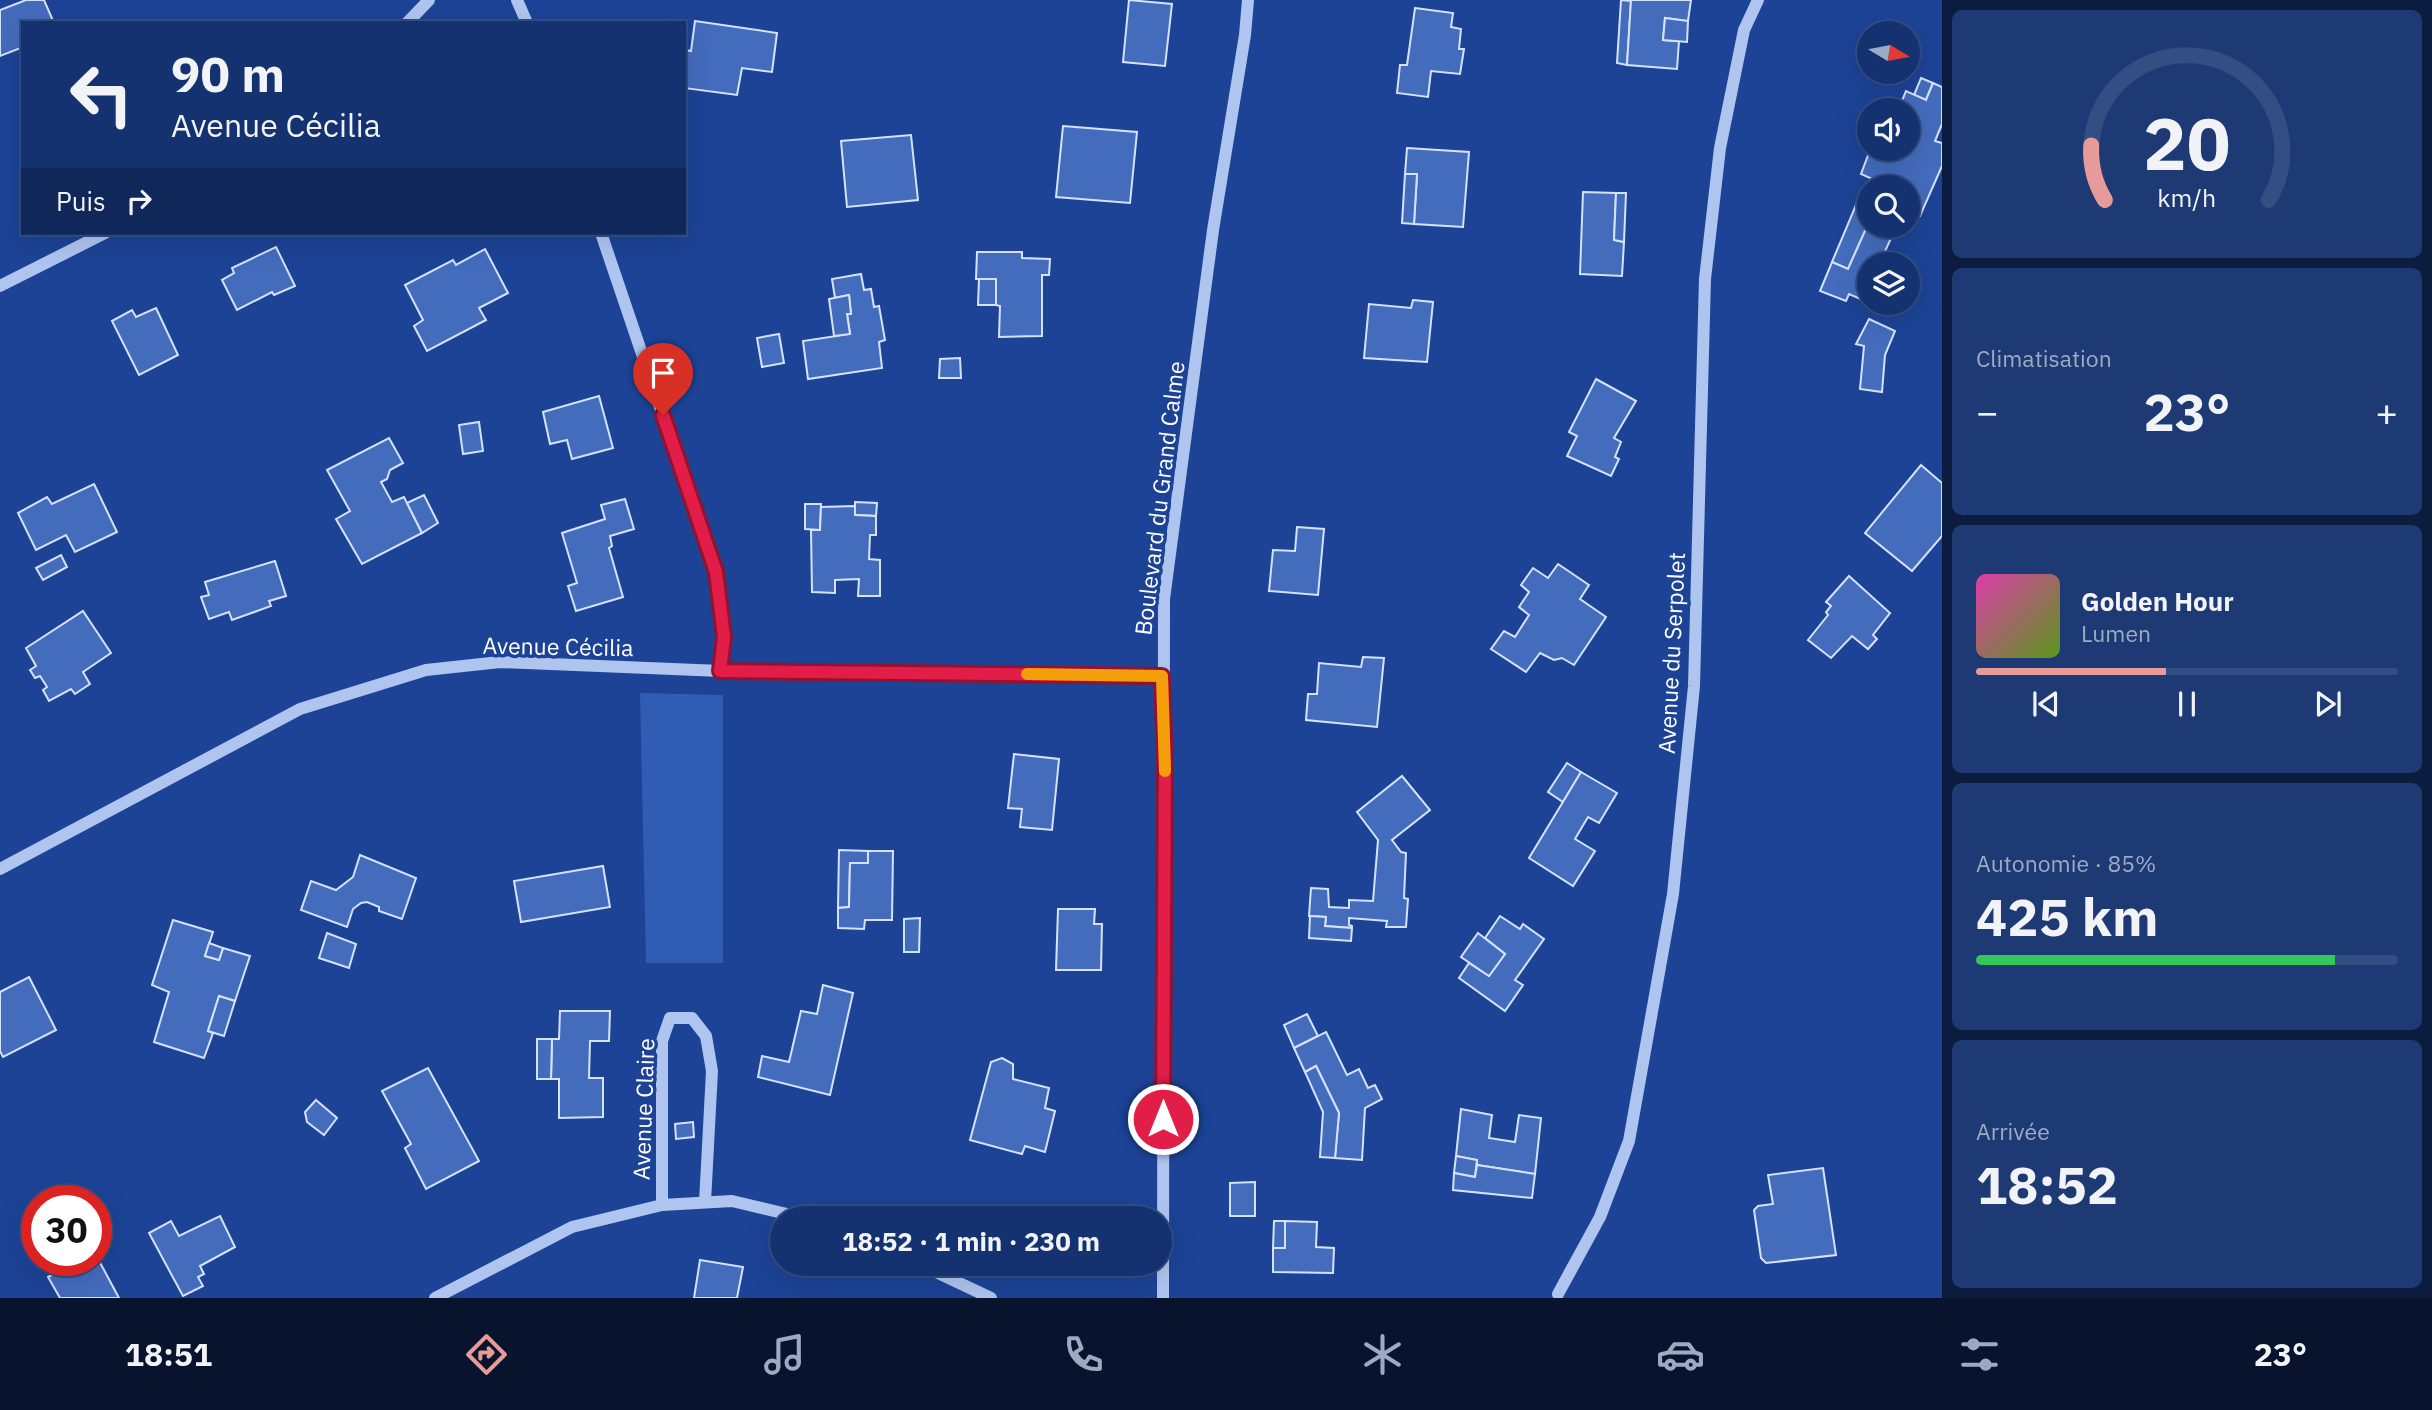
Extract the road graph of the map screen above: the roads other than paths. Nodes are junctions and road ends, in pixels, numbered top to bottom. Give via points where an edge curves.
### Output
1 (429, 0) edge
2 (517, 0) edge
3 (1248, 0) edge
4 (1758, 0) edge
5 (409, 21) edge
6 (526, 21) edge
7 (100, 235) edge
8 (602, 235) edge
9 (0, 286) edge
10 (720, 671) junction
11 (1162, 676) junction
12 (0, 869) edge
13 (705, 1202) junction
14 (662, 1205) junction
15 (770, 1210) edge
16 (944, 1276) edge
17 (1557, 1297) edge
18 (435, 1298) edge
19 (991, 1298) edge
20 (1163, 1298) edge

1 - 5 street
2 - 6 street
3 - 11 street, Boulevard du Grand Calme via 1164,599
4 - 17 street, Avenue du Serpolet via 1744,30 1720,148 1706,279 1694,686 1673,894 1629,1141 1600,1217
7 - 9 street
8 - 10 street via 716,572 724,637
10 - 11 street, Avenue Cécilia
10 - 12 street, Avenue Cécilia via 500,663 426,670 300,709
11 - 20 street, Boulevard du Grand Calme
13 - 14 street, Avenue Claire
13 - 14 street, Avenue Claire via 712,1071 706,1036 692,1018 670,1018 662,1041
13 - 15 street, Avenue Claire via 732,1201
14 - 18 street, Avenue Claire via 572,1227
16 - 19 street

